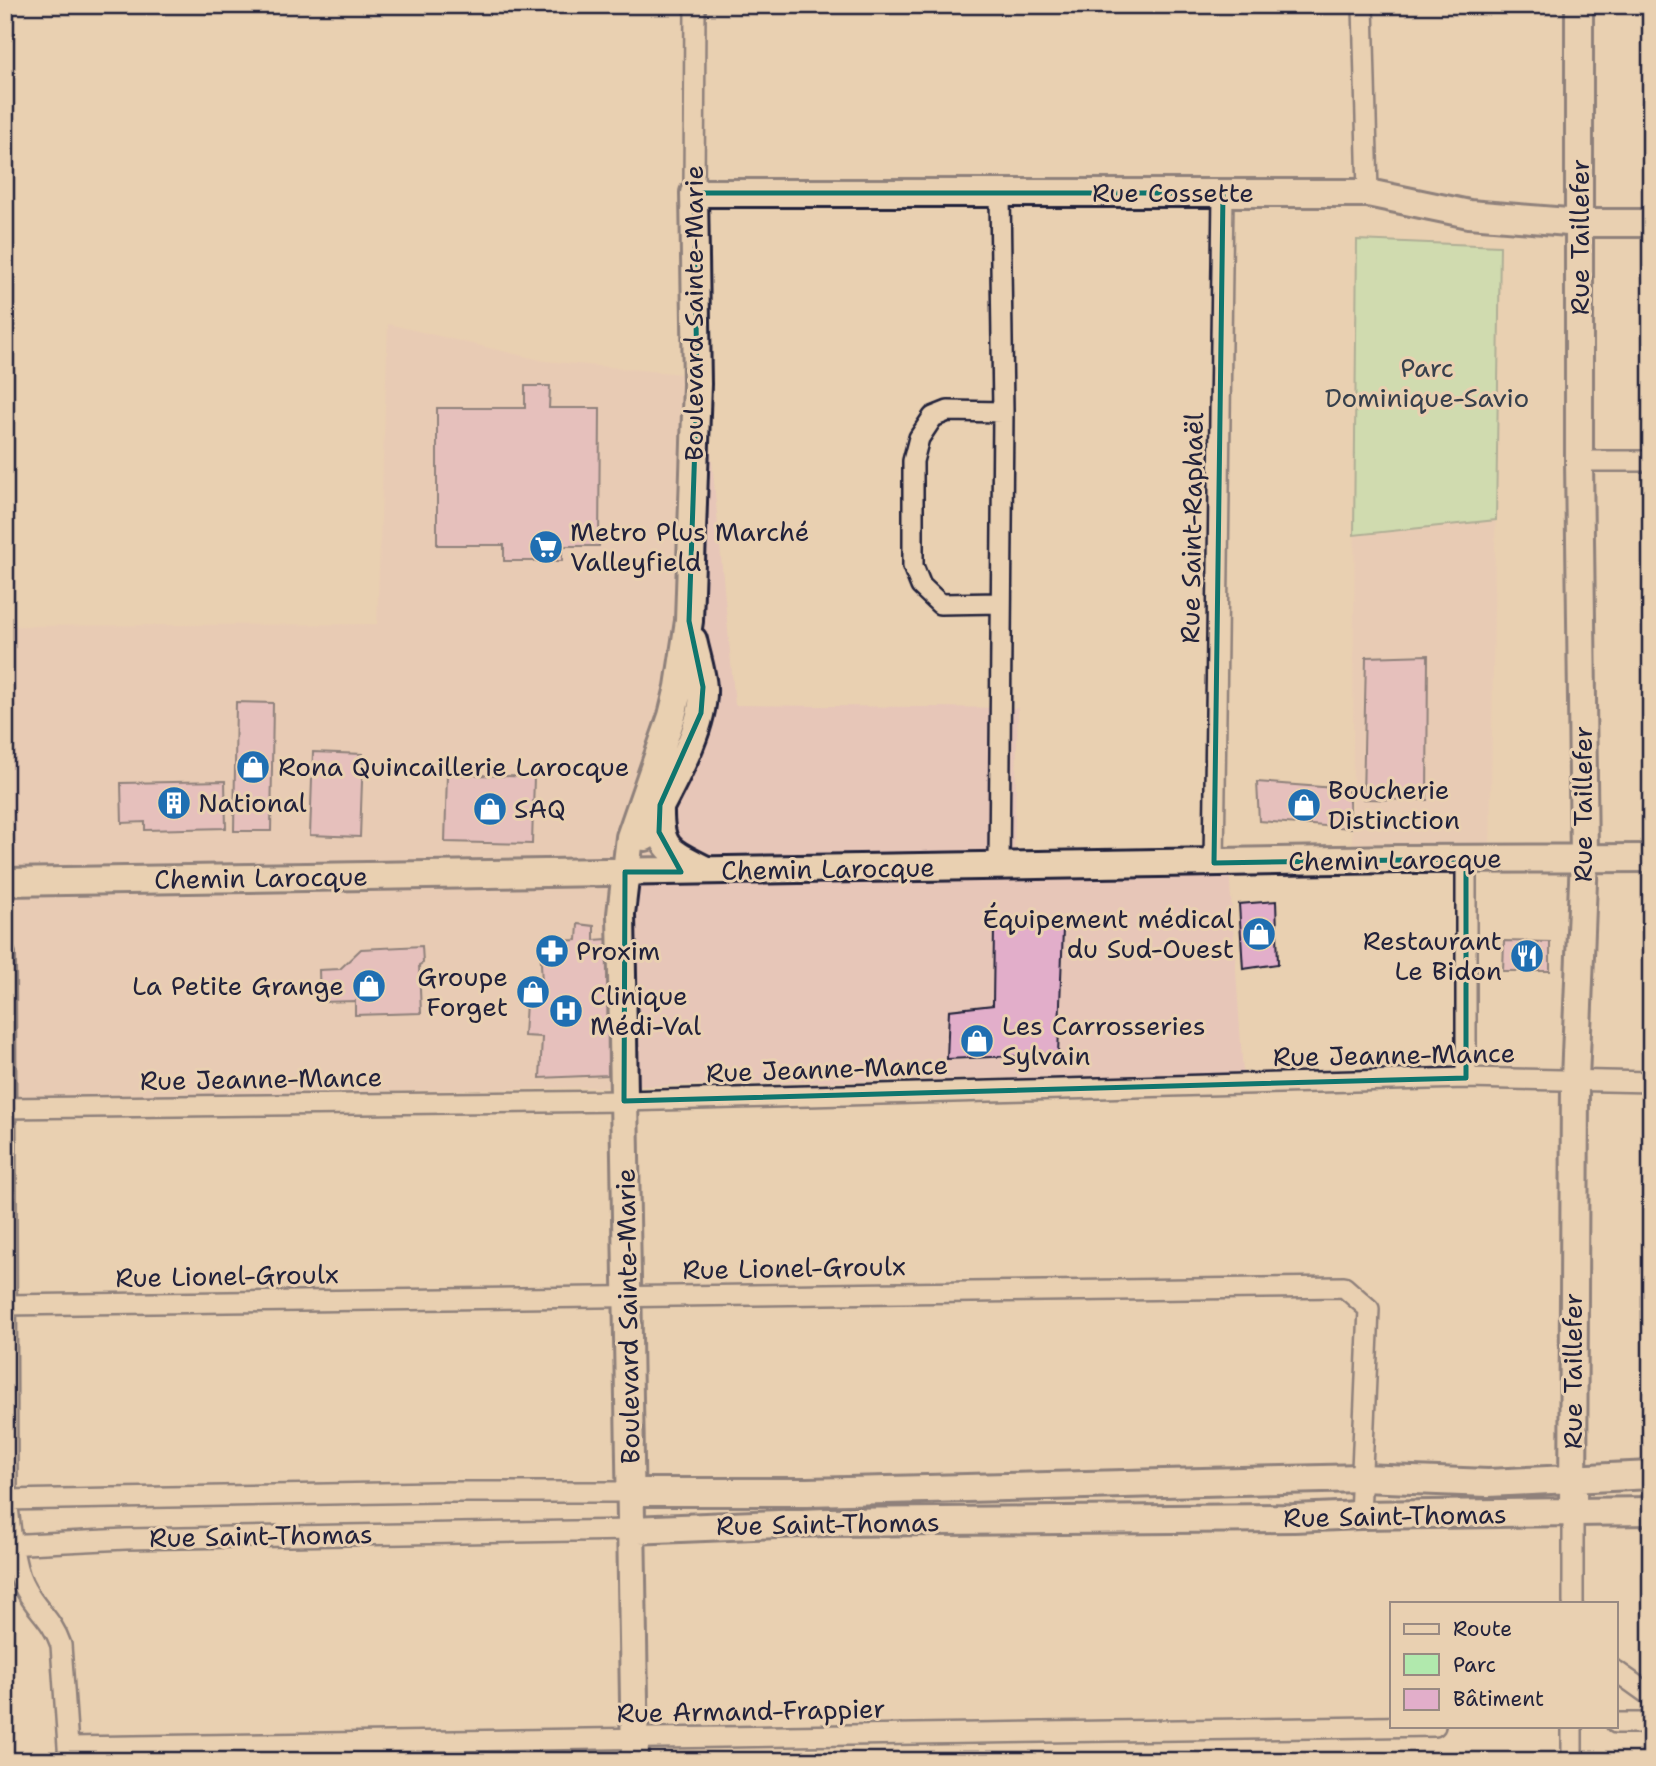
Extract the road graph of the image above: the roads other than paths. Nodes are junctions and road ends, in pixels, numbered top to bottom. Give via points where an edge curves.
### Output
1 (695, 5) edge
2 (1363, 5) edge
3 (1579, 5) edge
4 (694, 193) junction
5 (1000, 193) junction
6 (1223, 193) junction
7 (1368, 193) junction
8 (1580, 223) junction
9 (1651, 223) edge
10 (1003, 412) junction
11 (1579, 461) junction
12 (1651, 461) edge
13 (1001, 603) junction
14 (689, 621) junction
15 (660, 805) junction
16 (1584, 857) junction
17 (1651, 858) edge
18 (1466, 859) junction
19 (1214, 863) junction
20 (999, 867) junction
21 (707, 871) junction
22 (625, 872) junction
23 (5, 882) edge
24 (5, 954) edge
25 (1466, 1078) junction
26 (1576, 1080) junction
27 (1651, 1082) edge
28 (624, 1101) junction
29 (6, 1108) edge
30 (628, 1297) junction
31 (6, 1305) edge
32 (1651, 1475) edge
33 (1362, 1478) junction
34 (1572, 1479) junction
35 (631, 1492) junction
36 (6, 1500) edge
37 (1651, 1511) edge
38 (1573, 1513) junction
39 (1360, 1515) junction
40 (632, 1530) junction
41 (10, 1545) edge
42 (1573, 1602) edge
43 (1618, 1672) edge
44 (1651, 1696) edge
45 (1618, 1723) edge
46 (1651, 1723) edge
47 (1390, 1727) edge
48 (1572, 1728) edge
49 (635, 1750) edge
50 (69, 1754) edge
51 (1572, 1761) edge

1 - 4 street, Boulevard Sainte-Marie
2 - 7 street
3 - 8 street, Rue Taillefer
4 - 5 street, Rue Cossette
4 - 14 street, Boulevard Sainte-Marie via 696,384
5 - 6 street, Rue Cossette
5 - 10 street
6 - 7 street, Rue Cossette
6 - 19 street, Rue Saint-Raphaël
7 - 8 street, Rue Cossette via 1469,214
8 - 9 street, Rue Cossette
8 - 11 street, Rue Taillefer
10 - 13 street
10 - 13 street via 948,411 933,417 919,438 913,461 913,566 921,586 940,604
11 - 12 street
11 - 16 street, Rue Taillefer
13 - 20 street
14 - 15 street, Boulevard Sainte-Marie via 703,687 701,713
14 - 22 street, Boulevard Sainte-Marie via 675,706 630,837
15 - 21 street via 659,832 669,850
15 - 22 street, Boulevard Sainte-Marie
16 - 17 street, Chemin Larocque
16 - 18 street, Chemin Larocque
16 - 26 street, Rue Taillefer
18 - 19 street, Chemin Larocque
18 - 25 street
19 - 20 street, Chemin Larocque
20 - 21 street, Chemin Larocque
21 - 22 street, Chemin Larocque
22 - 23 street, Chemin Larocque
22 - 28 street, Boulevard Sainte-Marie via 621,914
24 - 29 street
25 - 26 street, Rue Jeanne-Mance
25 - 28 street, Rue Jeanne-Mance
26 - 27 street, Rue Jeanne-Mance
26 - 34 street, Rue Taillefer
28 - 29 street, Rue Jeanne-Mance
28 - 30 street, Boulevard Sainte-Marie
29 - 31 street
30 - 31 street, Rue Lionel-Groulx
30 - 33 street, Rue Lionel-Groulx via 1344,1287 1369,1309
30 - 35 street, Boulevard Sainte-Marie
31 - 36 street
32 - 34 street, Rue Saint-Thomas
33 - 34 street, Rue Saint-Thomas via 1488,1483
33 - 35 street, Rue Saint-Thomas
33 - 39 street, Rue Lionel-Groulx
34 - 38 street, Rue Taillefer
35 - 36 street, Rue Saint-Thomas
35 - 40 street, Boulevard Sainte-Marie
36 - 41 street
37 - 38 street, Rue Saint-Thomas
38 - 39 street, Rue Saint-Thomas
38 - 42 street, Rue Taillefer
39 - 40 street, Rue Saint-Thomas via 826,1522
40 - 41 street, Rue Saint-Thomas
40 - 49 street, Boulevard Sainte-Marie
41 - 50 street via 25,1590 55,1626 61,1645
43 - 44 street
45 - 46 street
47 - 49 street, Rue Armand-Frappier via 1082,1730
48 - 51 street
49 - 50 street, Rue Armand-Frappier

